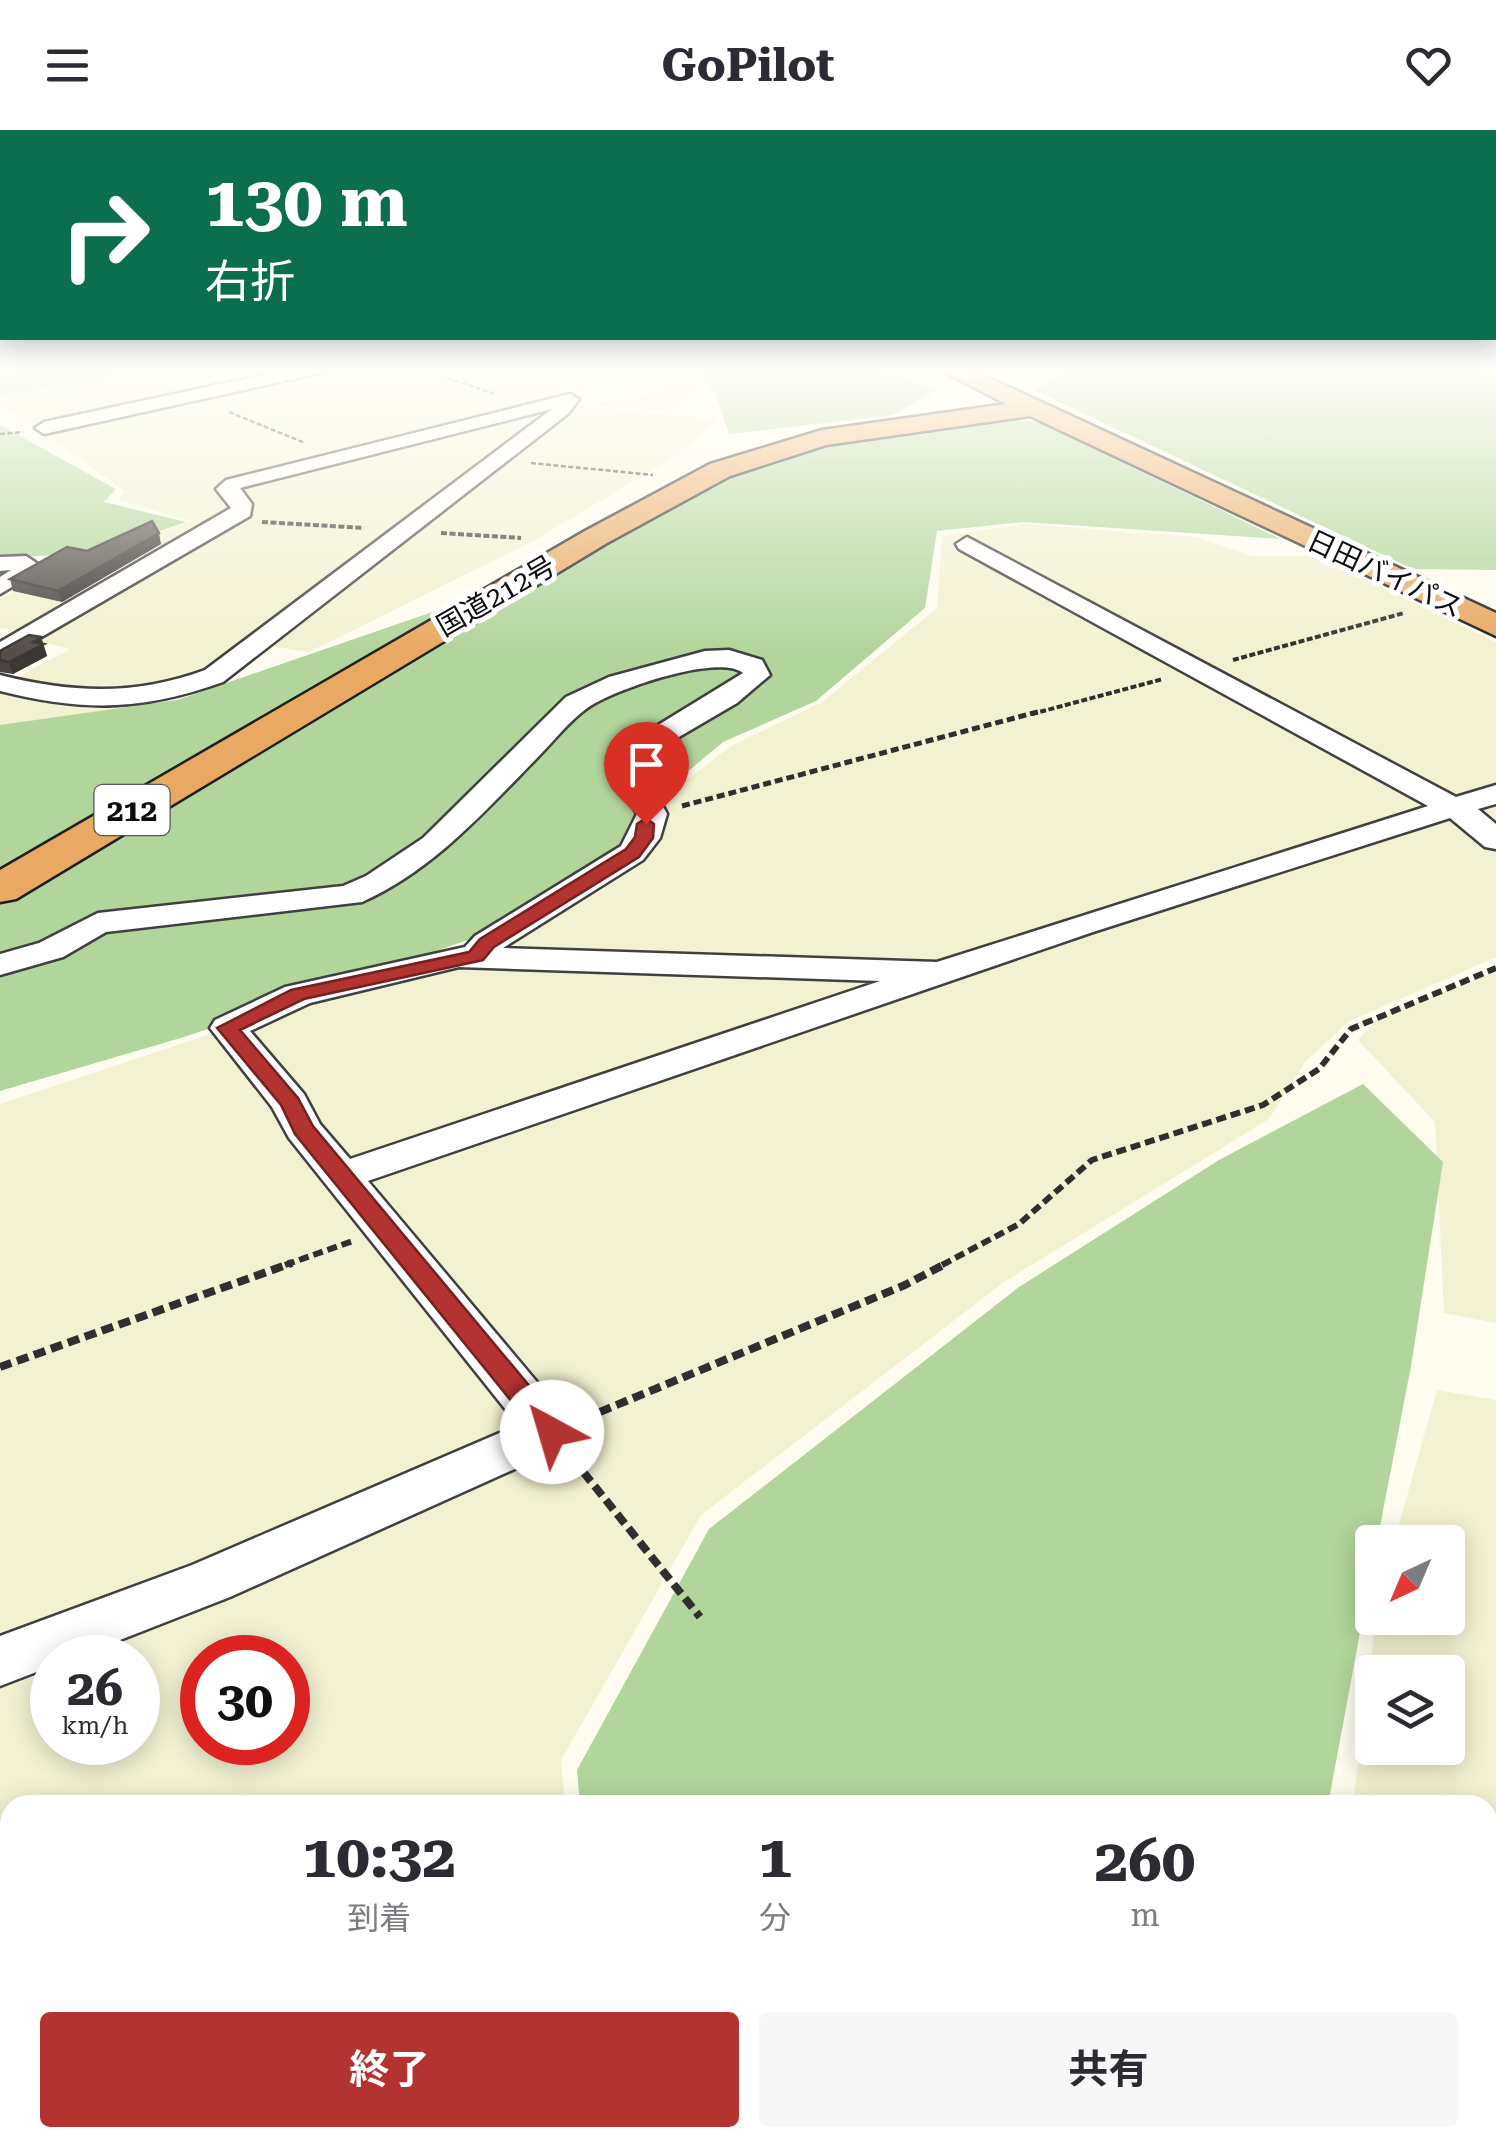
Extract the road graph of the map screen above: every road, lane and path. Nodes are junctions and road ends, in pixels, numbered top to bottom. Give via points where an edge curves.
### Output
1 (319, 462) edge
2 (493, 462) edge
3 (535, 462) edge
4 (745, 462) edge
5 (1147, 462) edge
6 (666, 473) dead end
7 (968, 544) dead end
8 (0, 564) edge
9 (0, 588) edge
10 (1445, 602) junction
11 (1496, 626) edge
12 (0, 653) edge
13 (1200, 670) junction
14 (0, 683) edge
15 (1496, 794) edge
16 (1454, 808) junction
17 (652, 814) junction
18 (1496, 840) edge
19 (0, 889) edge
20 (476, 956) junction
21 (0, 966) edge
22 (1496, 968) edge
23 (946, 973) junction
24 (344, 1175) junction
25 (387, 1229) junction
26 (0, 1367) edge
27 (552, 1432) junction
28 (700, 1617) dead end
29 (0, 1661) edge

1 - 12 street via 226,488 242,511
2 - 14 street via 214,676 100,702
3 - 6 path
4 - 19 highway, 国道212号 / 212 via 596,537
5 - 10 highway, 日田バイパス
7 - 13 street
8 - 9 street via 26,562 32,568
10 - 11 highway, 日田バイパス
10 - 13 path
13 - 16 street
13 - 17 path
15 - 16 street
16 - 18 street
16 - 23 street
17 - 20 street via 632,853
17 - 21 street via 632,776 634,752 654,734 736,695 757,675 753,665 705,659 576,702 434,845 350,895 98,923 51,950
20 - 23 street
20 - 24 street via 298,994 228,1028
22 - 27 path via 1351,1029 1319,1069 1263,1105 1092,1160 1018,1224 905,1285
23 - 24 street
24 - 25 street
25 - 26 path
25 - 27 street
27 - 28 path
27 - 29 street via 211,1581

